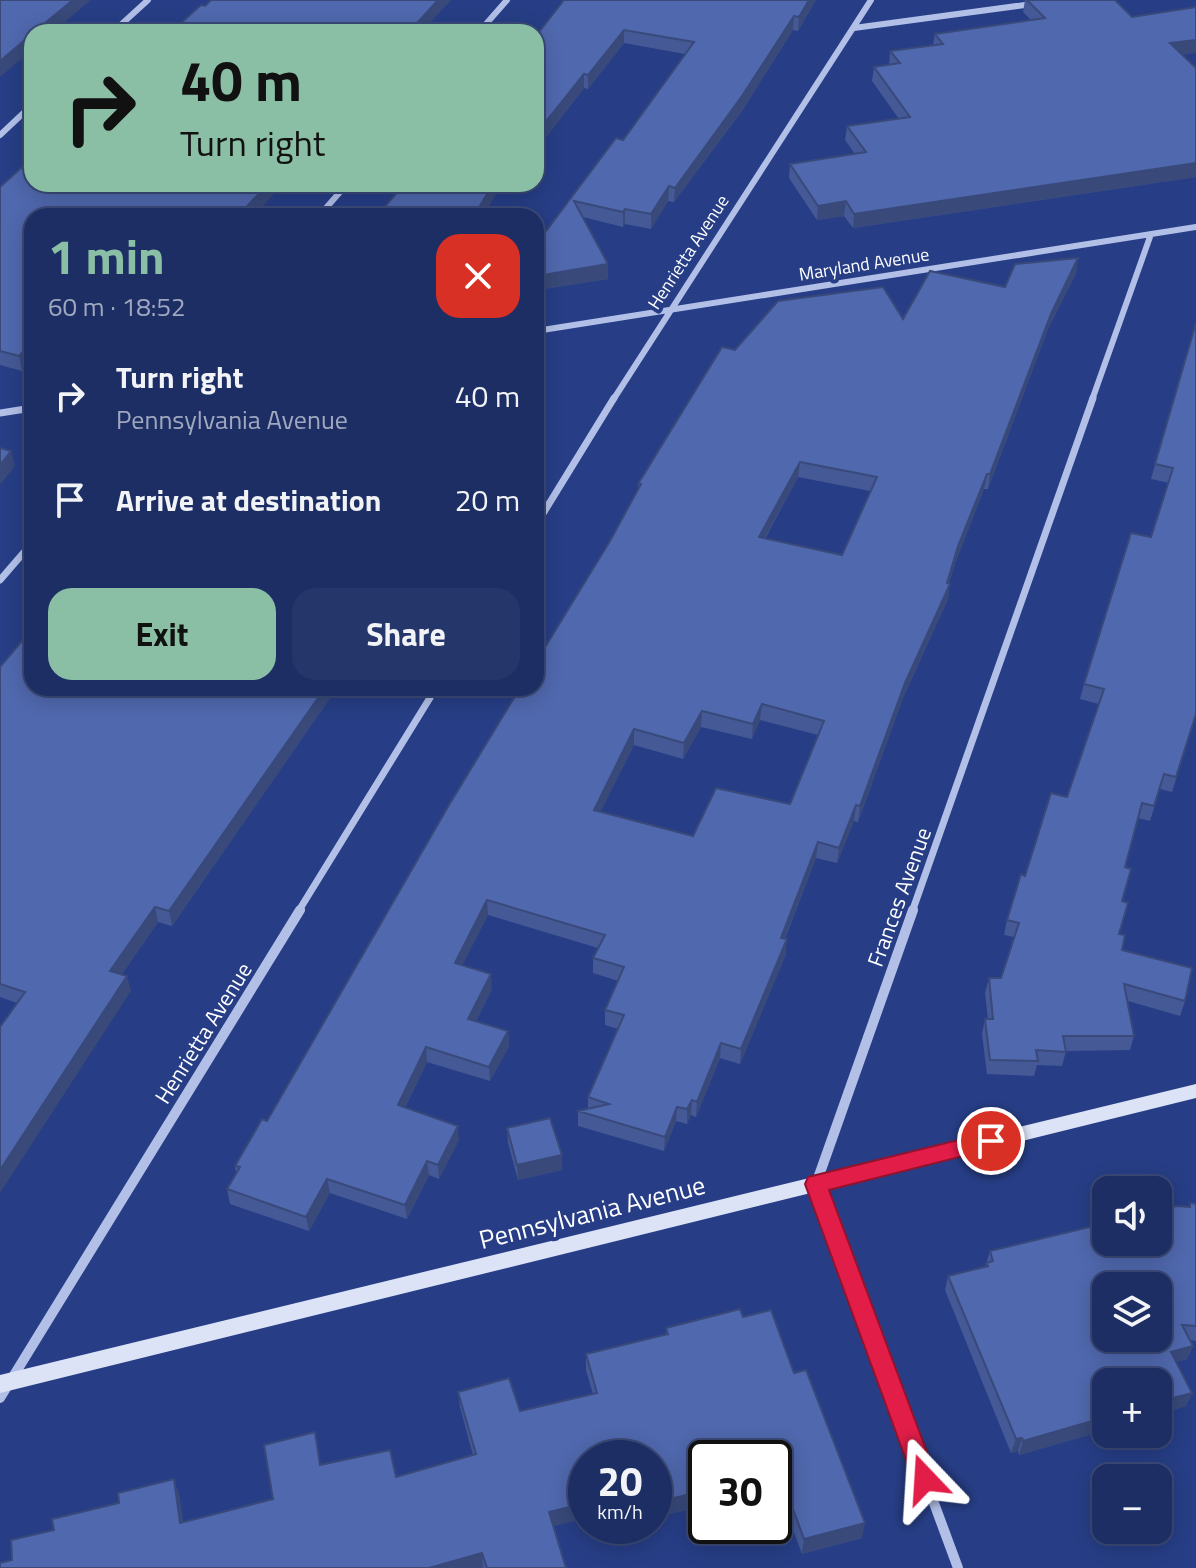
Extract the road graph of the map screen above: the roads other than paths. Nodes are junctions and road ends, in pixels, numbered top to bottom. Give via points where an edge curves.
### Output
1 (148, 0) edge
2 (507, 0) edge
3 (871, 0) edge
4 (1034, 4) edge
5 (122, 24) edge
6 (486, 24) edge
7 (854, 28) junction
8 (24, 112) edge
9 (0, 135) edge
10 (340, 192) edge
11 (326, 208) edge
12 (1196, 227) edge
13 (1151, 234) junction
14 (668, 311) junction
15 (544, 330) edge
16 (24, 409) edge
17 (0, 413) edge
18 (544, 512) edge
19 (24, 552) edge
20 (0, 580) edge
21 (431, 696) edge
22 (1196, 1091) edge
23 (816, 1184) junction
24 (3, 1388) edge
25 (958, 1568) edge

1 - 5 street
2 - 6 street
3 - 7 street, Henrietta Avenue
4 - 7 street
7 - 14 street, Henrietta Avenue
8 - 9 street
10 - 11 street
12 - 13 street, Maryland Avenue
13 - 14 street, Maryland Avenue
13 - 23 street, Frances Avenue
14 - 15 street, Maryland Avenue
14 - 18 street, Henrietta Avenue
16 - 17 street
19 - 20 street
21 - 24 street, Henrietta Avenue
22 - 23 main road, Pennsylvania Avenue
23 - 24 main road, Pennsylvania Avenue
23 - 25 street

